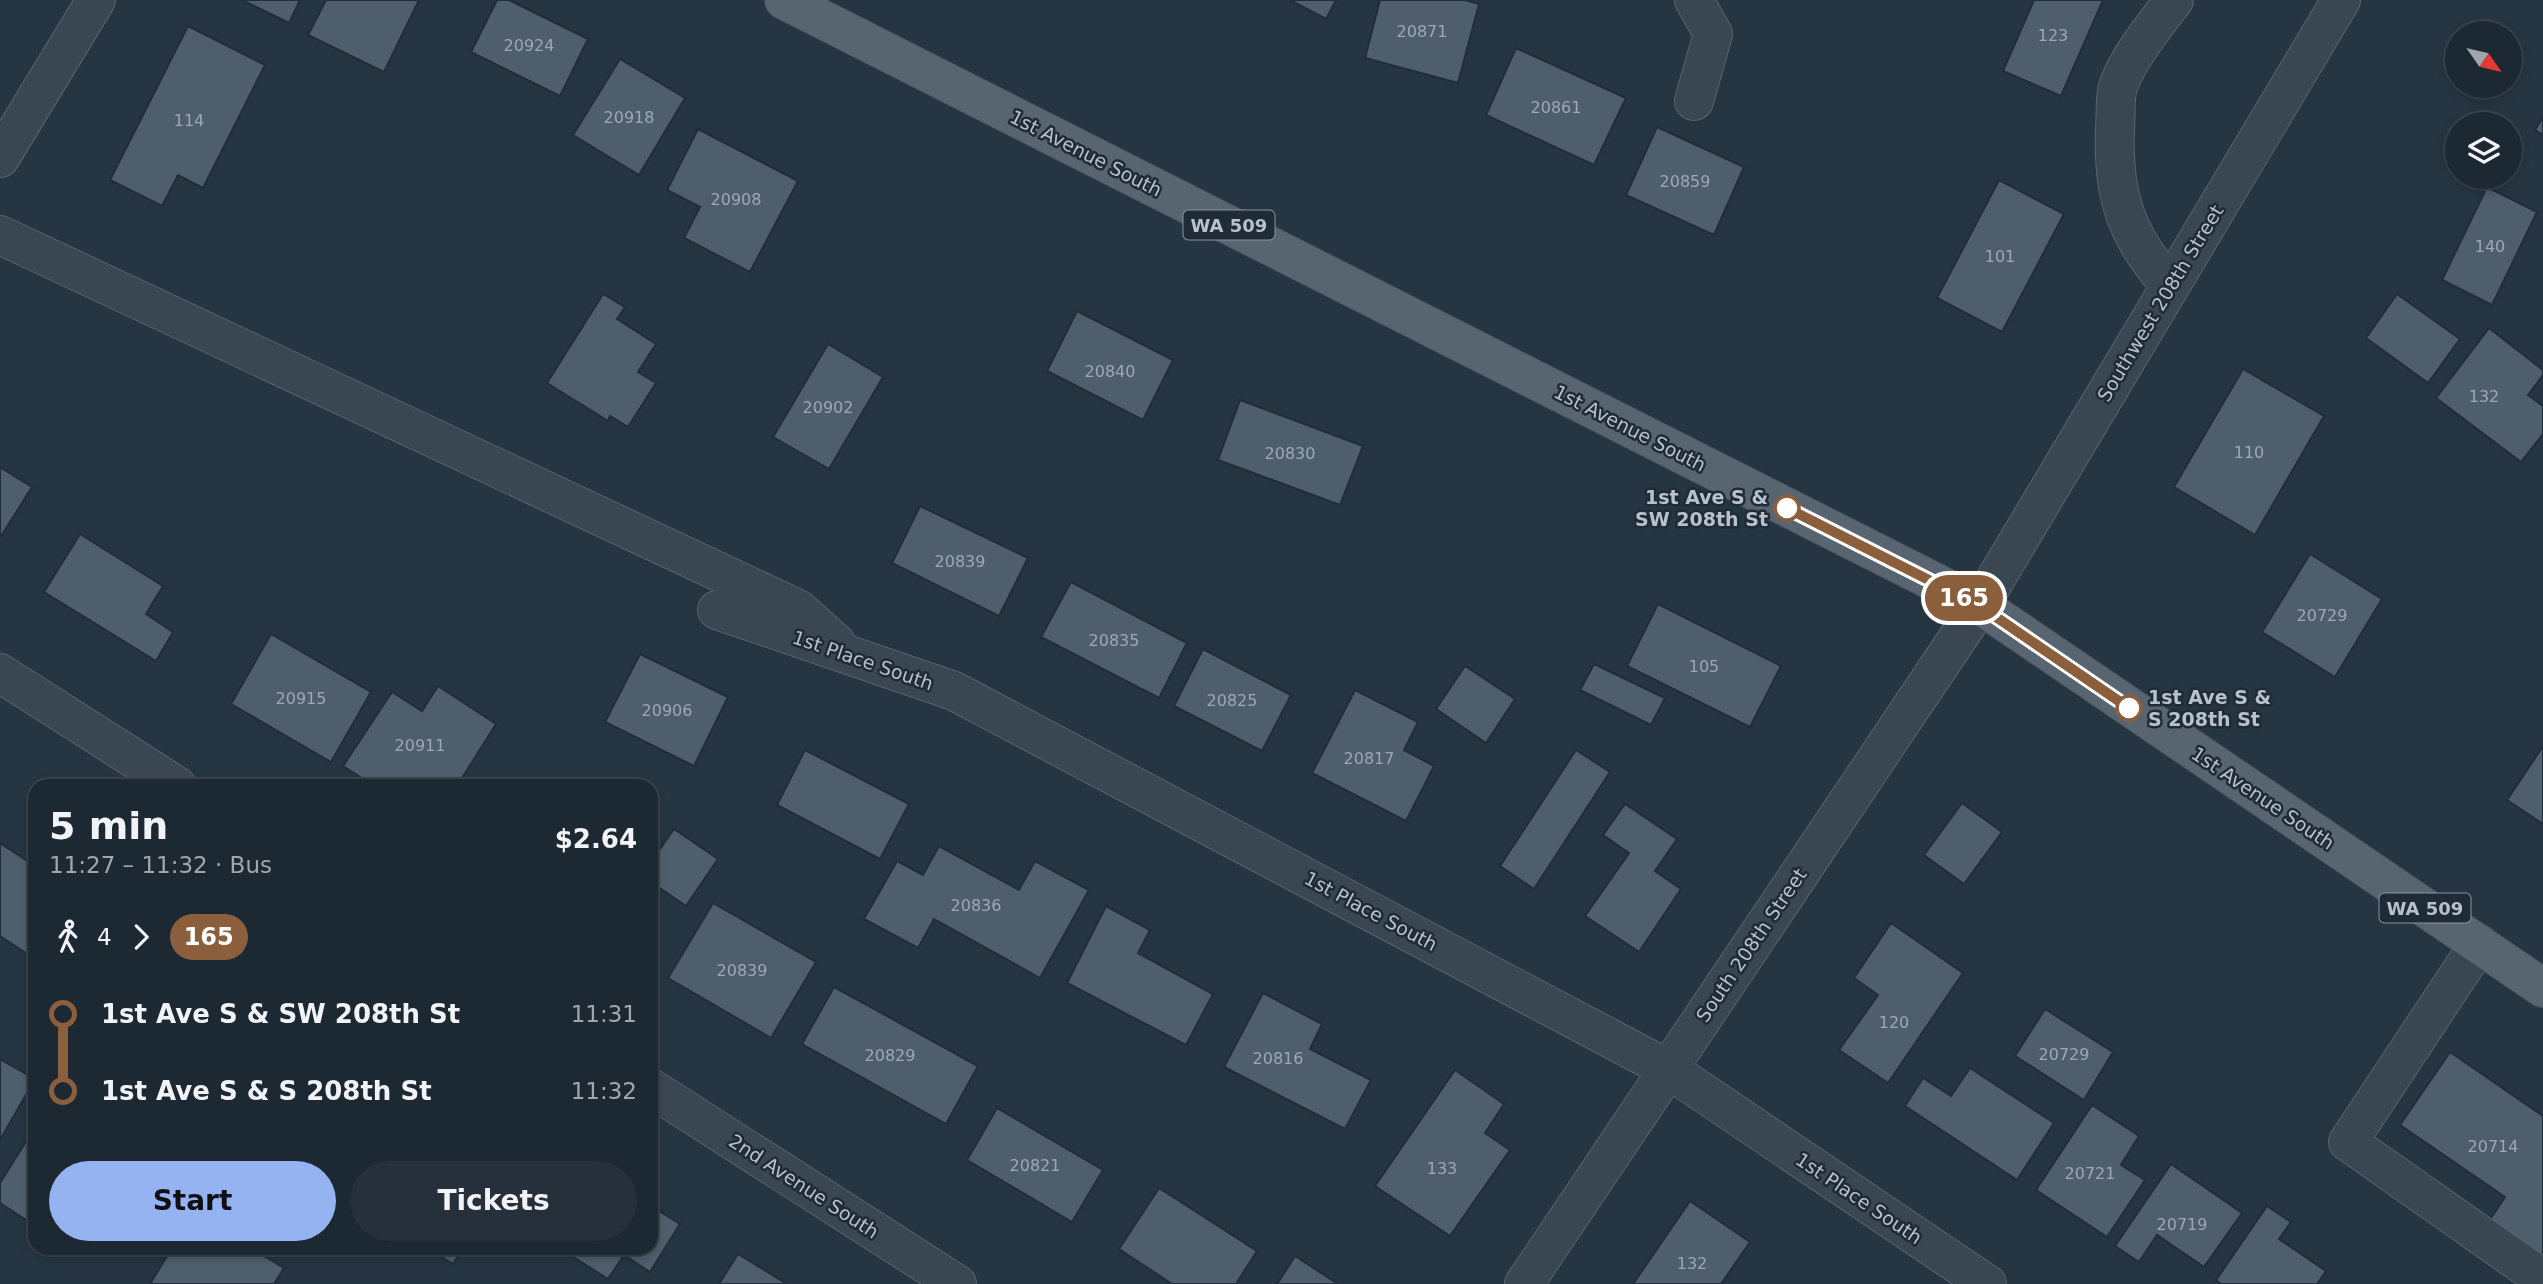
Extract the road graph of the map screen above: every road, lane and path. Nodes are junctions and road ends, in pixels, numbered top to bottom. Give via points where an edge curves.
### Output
1 (96, 0) edge
2 (784, 0) edge
3 (1694, 0) edge
4 (2174, 0) edge
5 (2340, 0) edge
6 (1694, 101) dead end
7 (0, 158) edge
8 (0, 235) edge
9 (2170, 285) junction
10 (1980, 606) junction
11 (717, 610) dead end
12 (847, 655) junction
13 (0, 673) edge
14 (166, 779) edge
15 (2479, 944) junction
16 (2543, 988) edge
17 (1668, 1069) junction
18 (658, 1092) edge
19 (2543, 1279) edge
20 (957, 1284) edge
21 (1524, 1284) edge
22 (1987, 1284) edge

1 - 7 street
2 - 10 main road, 1st Avenue South / WA 509
3 - 6 street via 1713,34
4 - 9 street via 2148,32 2117,89 2113,162 2124,215 2144,256
5 - 9 street, Southwest 208th Street
8 - 12 street via 798,609
9 - 10 street, Southwest 208th Street
10 - 15 main road, 1st Avenue South / WA 509
10 - 17 street, South 208th Street
11 - 12 street, 1st Place South
12 - 17 street, 1st Place South via 954,691
13 - 14 street
15 - 16 main road, 1st Avenue South / WA 509
15 - 19 street via 2348,1142
17 - 21 street, South 208th Street
17 - 22 street, 1st Place South
18 - 20 street, 2nd Avenue South

